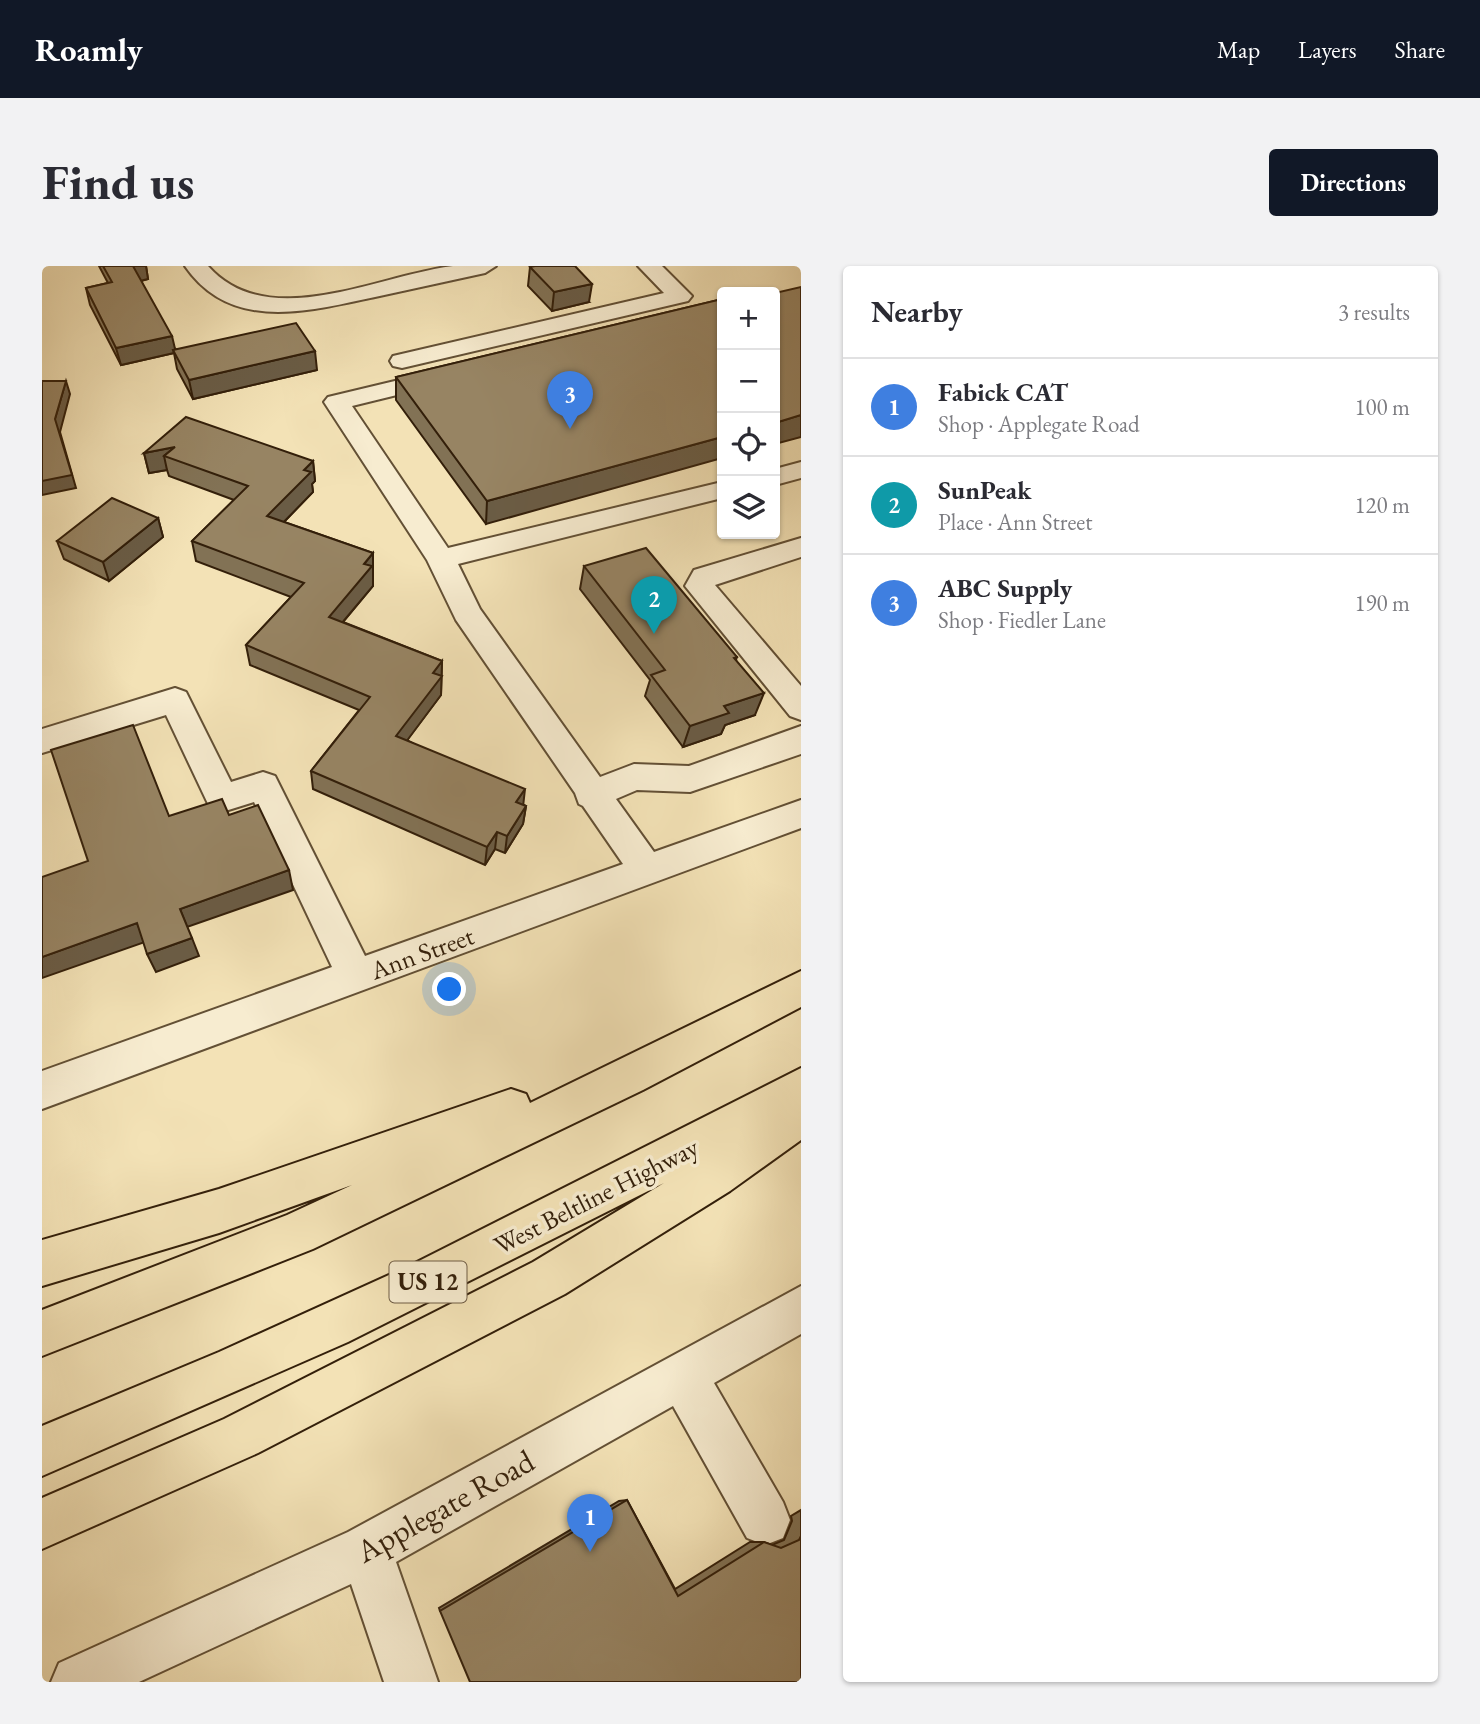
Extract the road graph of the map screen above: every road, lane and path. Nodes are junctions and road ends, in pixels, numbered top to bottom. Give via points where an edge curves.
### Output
1 (196, 266) edge
2 (485, 266) edge
3 (649, 266) edge
4 (696, 315) edge
5 (385, 365) dead end
6 (801, 470) edge
7 (779, 476) edge
8 (717, 491) edge
9 (801, 547) edge
10 (441, 559) junction
11 (801, 708) edge
12 (801, 738) edge
13 (42, 741) edge
14 (592, 795) junction
15 (801, 814) edge
16 (647, 870) junction
17 (356, 977) junction
18 (801, 988) edge
19 (764, 1009) junction
20 (801, 1087) edge
21 (42, 1090) edge
22 (801, 1116) edge
23 (42, 1263) edge
24 (801, 1309) edge
25 (42, 1333) edge
26 (682, 1375) junction
27 (42, 1451) edge
28 (765, 1520) dead end
29 (42, 1524) edge
30 (366, 1550) junction
31 (78, 1682) edge
32 (411, 1682) edge

1 - 2 street via 227,296 278,306 323,302
3 - 5 street via 680,296
4 - 10 street via 337,402
6 - 7 street
8 - 10 street
9 - 11 street via 704,578 700,586
10 - 14 street via 467,613
12 - 14 street via 690,779 634,778
13 - 17 street via 175,700 222,799 264,785
14 - 16 street
15 - 16 street, Ann Street
16 - 17 street, Ann Street
17 - 21 street, Ann Street
18 - 19 highway
19 - 23 highway via 350,1167
19 - 25 highway via 297,1233
20 - 27 highway, West Beltline Highway / US 12 via 451,1271 315,1336
22 - 29 highway via 715,1176 549,1278 241,1436
24 - 26 street, Applegate Road
26 - 28 street
26 - 30 street, Applegate Road
30 - 31 street, Applegate Road
30 - 32 street

